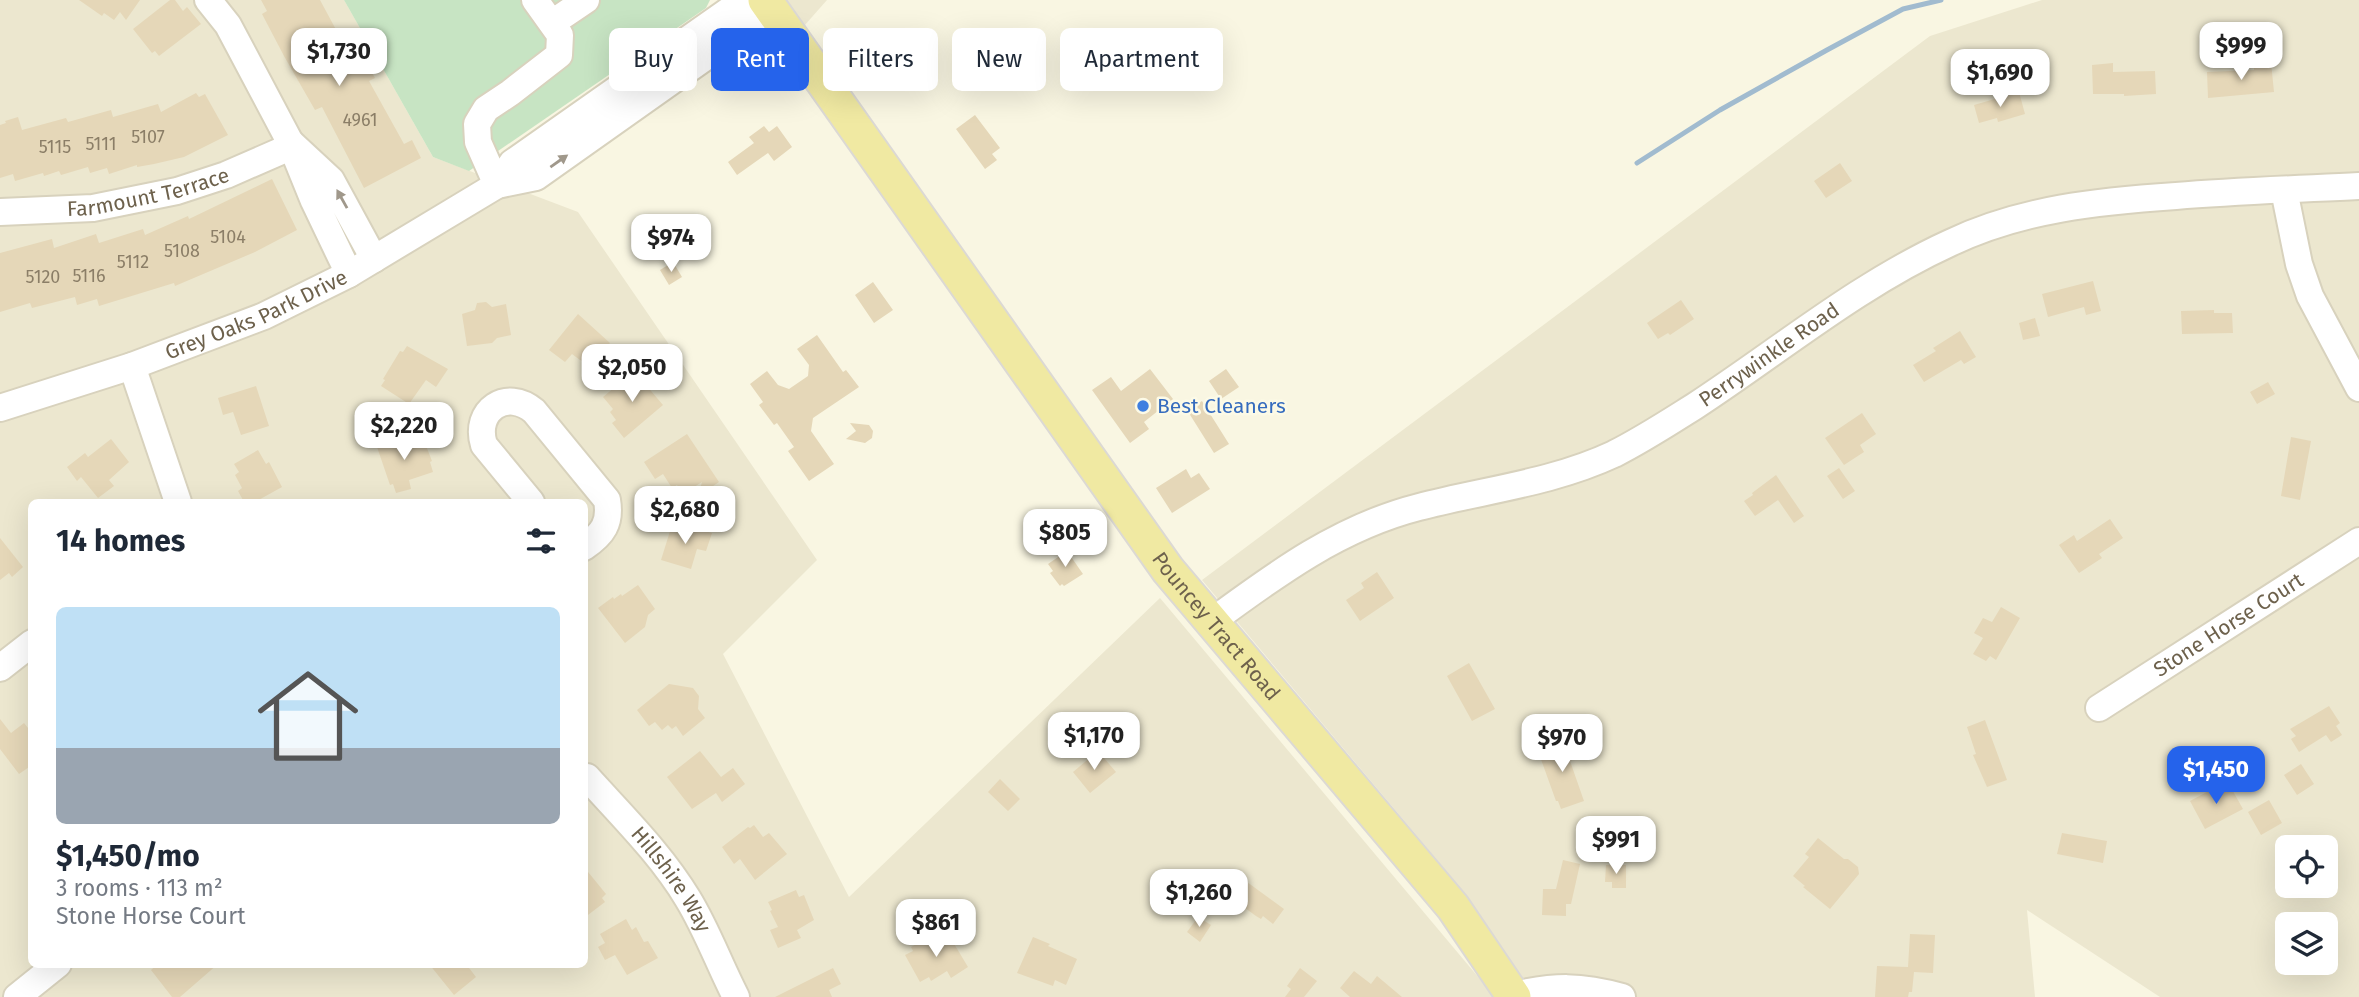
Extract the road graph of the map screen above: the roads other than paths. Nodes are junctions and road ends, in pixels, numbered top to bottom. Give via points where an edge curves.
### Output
1 (208, 0) edge
2 (535, 0) edge
3 (586, 0) edge
4 (760, 3) edge
5 (552, 23) junction
6 (290, 142) junction
7 (497, 185) junction
8 (2359, 186) edge
9 (2284, 190) junction
10 (0, 212) edge
11 (374, 259) junction
12 (349, 274) junction
13 (132, 366) junction
14 (2359, 388) edge
15 (0, 408) edge
16 (177, 499) edge
17 (529, 499) edge
18 (2359, 541) edge
19 (588, 544) edge
20 (1211, 622) junction
21 (28, 646) edge
22 (0, 668) edge
23 (2099, 708) dead end
24 (588, 778) edge
25 (53, 968) edge
26 (1514, 996) edge
27 (17, 997) edge
28 (736, 997) edge
29 (1622, 997) edge

1 - 6 street via 228,25
2 - 5 street
3 - 5 street
4 - 7 street, Grey Oaks Park Drive via 536,177
4 - 20 main road, Pouncey Tract Road via 1119,503
5 - 7 street via 560,35 559,55 486,109 477,124 478,142
6 - 10 street, Farmount Terrace via 281,151 226,176 177,191 93,208
11 -> 6 street via 331,180
6 - 12 street
7 - 11 street, Grey Oaks Park Drive
8 - 9 street, Perrywinkle Road
9 - 14 street via 2310,296
9 - 20 street, Perrywinkle Road via 2084,204 2020,217 1965,236 1871,287 1615,454 1558,475 1376,521 1311,552
11 - 12 street, Grey Oaks Park Drive
12 - 13 street, Grey Oaks Park Drive via 264,316
13 - 15 street, Grey Oaks Park Drive
13 - 16 street
17 - 19 street via 481,436 488,412 503,402 520,402 534,411 607,500 606,526
18 - 23 street, Stone Horse Court
20 - 26 main road, Pouncey Tract Road via 1453,907
21 - 22 street
24 - 28 street, Hillshire Way via 674,877 707,933
25 - 27 street
26 - 29 street via 1573,987

